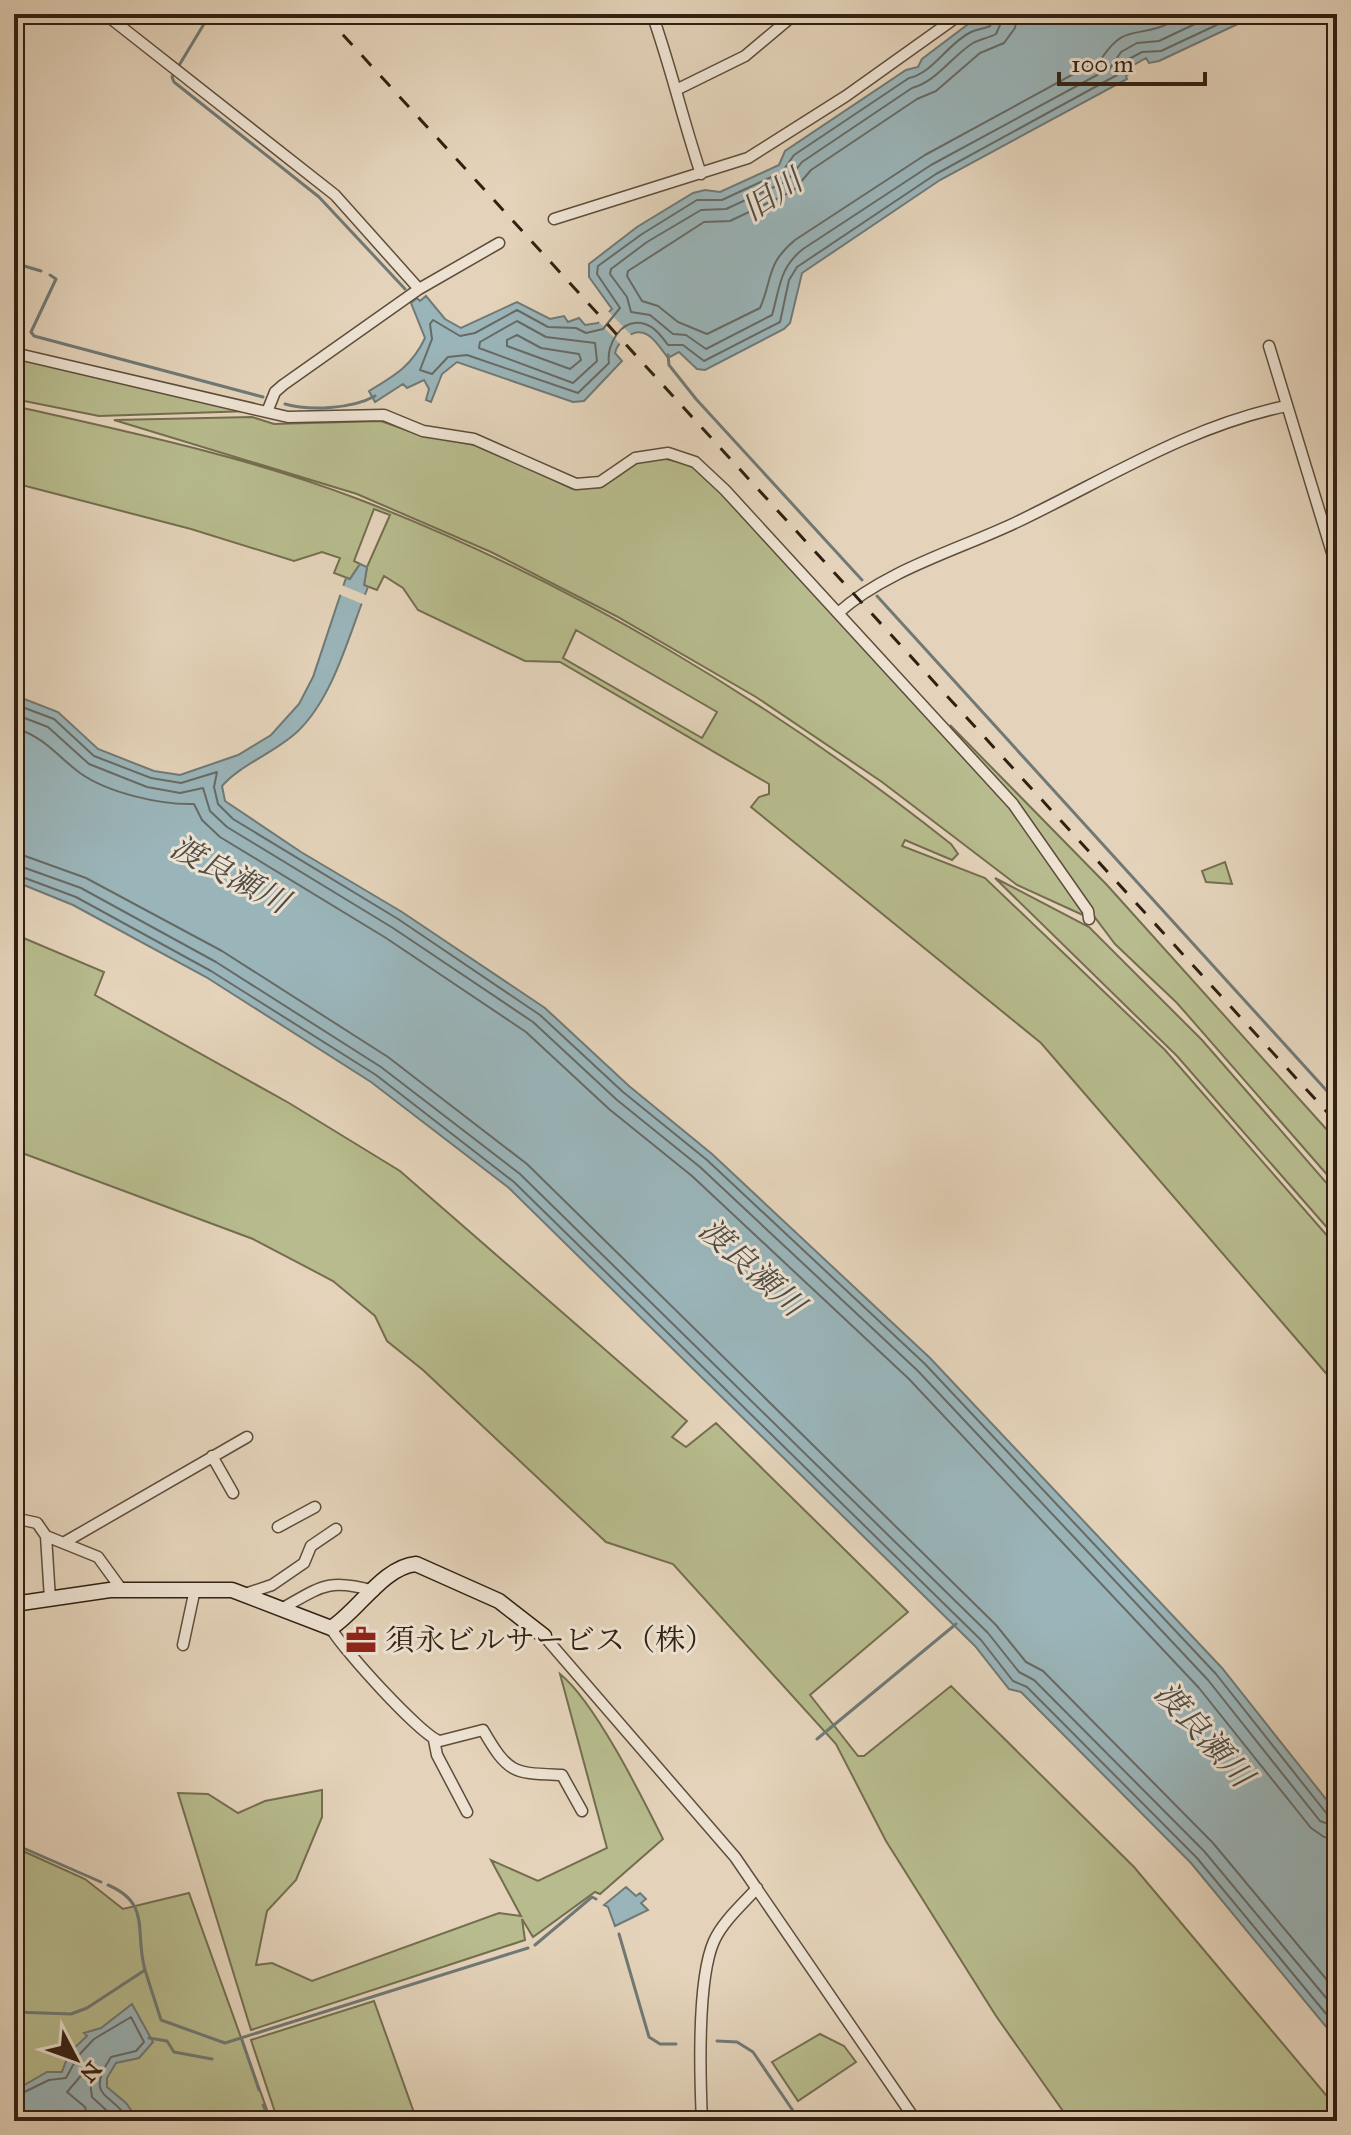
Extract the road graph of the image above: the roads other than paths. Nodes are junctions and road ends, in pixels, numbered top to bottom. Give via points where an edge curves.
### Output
1 (105, 14) edge
2 (652, 14) edge
3 (795, 14) edge
4 (961, 14) edge
5 (678, 89) junction
6 (701, 174) junction
7 (554, 219) dead end
8 (499, 243) dead end
9 (419, 289) junction
10 (1269, 346) dead end
11 (14, 353) edge
12 (1286, 406) junction
13 (267, 412) junction
14 (1337, 569) edge
15 (838, 613) junction
16 (1089, 919) dead end
17 (247, 1437) dead end
18 (212, 1456) junction
19 (233, 1493) dead end
20 (315, 1507) dead end
21 (14, 1518) edge
22 (278, 1527) dead end
23 (336, 1529) dead end
24 (46, 1536) junction
25 (65, 1542) junction
26 (195, 1589) junction
27 (122, 1590) junction
28 (374, 1591) junction
29 (248, 1593) junction
30 (50, 1599) junction
31 (14, 1604) edge
32 (283, 1608) junction
33 (331, 1628) junction
34 (544, 1636) joint
35 (183, 1645) dead end
36 (434, 1740) junction
37 (582, 1811) dead end
38 (467, 1812) dead end
39 (757, 1888) junction
40 (702, 2121) edge
41 (916, 2121) edge

1 - 9 street via 335,195
2 - 5 street
3 - 5 street via 745,56
4 - 6 street via 775,143 740,162
5 - 6 street
6 - 7 street
8 - 9 street
9 - 13 street via 283,385
10 - 12 street
11 - 13 street
12 - 14 street
12 - 15 street via 1217,423 1151,452 1020,521 865,591
13 - 15 street via 288,417 384,415 423,431 474,439 567,482 585,485 600,482 645,454 687,458 725,490
15 - 16 street via 1013,804
17 - 18 street
18 - 19 street
18 - 25 street
20 - 22 street
21 - 24 street via 37,1523
23 - 29 street via 311,1546 304,1563 272,1585
24 - 25 street
24 - 30 street
25 - 27 street via 98,1557
26 - 27 street
26 - 29 street
26 - 35 street
27 - 30 street
28 - 32 street via 343,1582 318,1588
28 - 33 street
28 - 34 street via 403,1567 416,1564 499,1601
29 - 32 street
30 - 31 street
32 - 33 street
33 - 36 street via 409,1719
34 - 39 street
36 - 37 street via 483,1730 498,1755 523,1774 562,1775
36 - 38 street
39 - 40 street via 722,1927 709,1953
39 - 41 street

